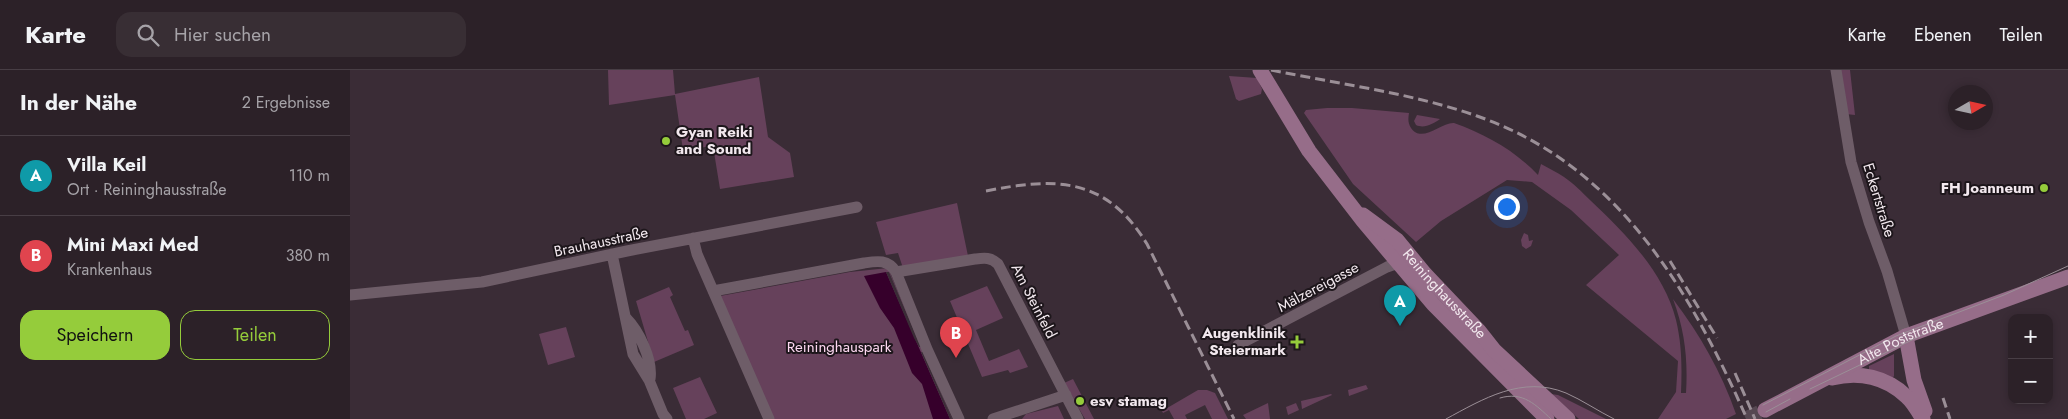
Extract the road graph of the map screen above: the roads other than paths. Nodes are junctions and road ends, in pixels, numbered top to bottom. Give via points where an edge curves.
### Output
1 (1260, 70) edge
2 (1836, 70) edge
3 (857, 207) dead end
4 (1352, 207) junction
5 (694, 238) junction
6 (612, 254) junction
7 (1412, 257) junction
8 (1398, 263) junction
9 (2068, 268) edge
10 (896, 272) junction
11 (2068, 277) edge
12 (2042, 286) junction
13 (713, 291) junction
14 (350, 295) edge
15 (1906, 336) junction
16 (1238, 345) dead end
17 (1816, 382) junction
18 (1525, 389) junction
19 (1066, 395) junction
20 (1765, 410) tunnel mouth
21 (667, 419) edge
22 (769, 419) edge
23 (959, 419) edge
24 (993, 419) edge
25 (1078, 419) edge
26 (1547, 419) edge
27 (1568, 419) edge
28 (1923, 419) edge
29 (1929, 419) edge

1 - 4 main road, Reininghausstraße via 1309,151
2 - 15 street, Eckertstraße via 1851,162
3 - 5 street, Brauhausstraße
4 - 7 main road, Reininghausstraße via 1382,227
4 - 8 main road, Reininghausstraße
5 - 6 street, Brauhausstraße
5 - 13 street via 697,254
6 - 14 street, Brauhausstraße via 482,282
6 - 21 street via 626,318 638,332 647,355 650,380
7 - 8 street, Mälzereigasse
7 - 18 main road, Reininghausstraße via 1424,274 1479,331
8 - 16 street, Mälzereigasse
8 - 18 main road, Reininghausstraße via 1433,304 1495,365
9 - 12 main road, Alte Poststraße
10 - 13 street via 886,262 869,262
10 - 19 street, Am Steinfeld via 975,259 994,260
10 - 23 street
11 - 12 main road, Alte Poststraße
12 - 15 main road, Alte Poststraße
13 - 22 street
15 - 17 main road, Alte Poststraße
15 - 29 main road via 1914,380
17 - 20 main road, Alte Poststraße
17 - 28 main road via 1860,374 1882,380 1909,398
18 - 26 main road, Reininghausstraße
18 - 27 main road, Reininghausstraße
19 - 24 street
19 - 25 street, Am Steinfeld

